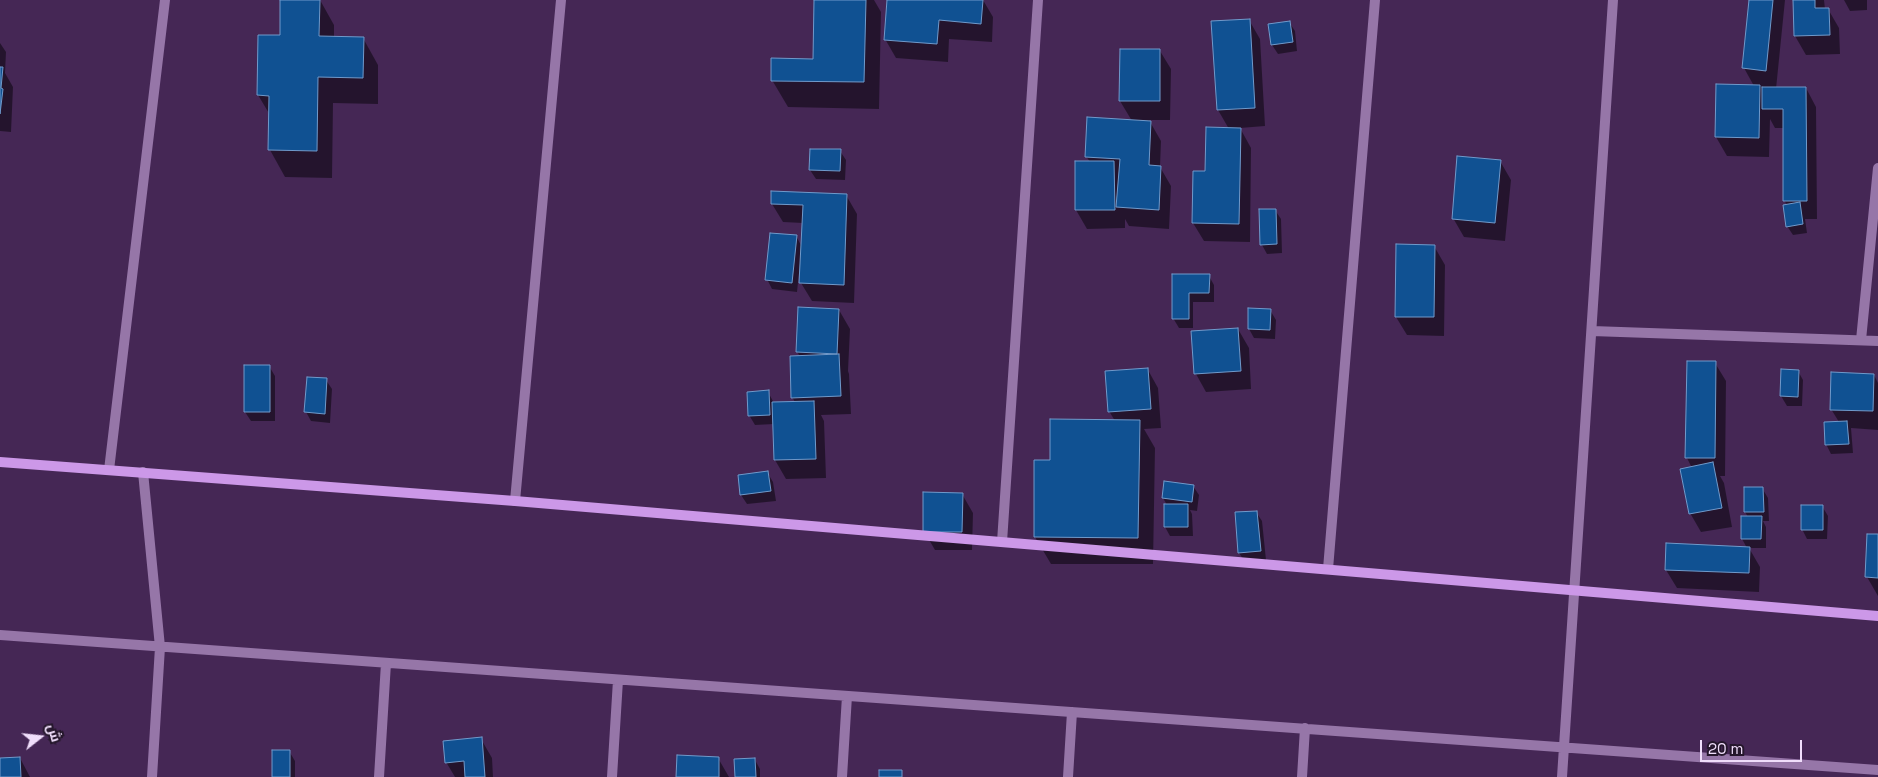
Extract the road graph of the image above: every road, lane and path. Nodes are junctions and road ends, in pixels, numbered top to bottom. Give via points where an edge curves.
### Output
1 (165, 0) edge
2 (561, 0) edge
3 (1038, 0) edge
4 (1375, 0) edge
5 (1613, 0) edge
6 (1878, 168) edge
7 (1592, 331) junction
8 (1861, 340) junction
9 (1878, 341) edge
10 (0, 462) edge
11 (108, 470) junction
12 (143, 472) junction
13 (515, 501) junction
14 (1002, 542) junction
15 (1328, 569) junction
16 (1575, 590) junction
17 (1878, 616) edge
18 (0, 635) edge
19 (160, 647) junction
20 (386, 663) junction
21 (618, 680) junction
22 (847, 696) junction
23 (1072, 712) junction
24 (1305, 728) junction
25 (1565, 747) junction
26 (1878, 770) edge
27 (1842, 772) edge
28 (152, 777) edge
29 (379, 777) edge
30 (612, 777) edge
31 (842, 777) edge
32 (1068, 777) edge
33 (1302, 777) edge
34 (1562, 777) edge

1 - 11 street
2 - 13 street
3 - 14 street
4 - 15 street
5 - 7 street
6 - 8 street
7 - 8 street
7 - 16 street
8 - 9 street
10 - 11 street
11 - 12 street
12 - 13 street
12 - 19 street
13 - 14 street
14 - 15 street
15 - 16 street
16 - 17 street
16 - 25 street
18 - 19 street
19 - 20 street
19 - 28 street
20 - 21 street
20 - 29 street
21 - 22 street
21 - 30 street
22 - 23 street
22 - 31 street
23 - 24 street
23 - 32 street
24 - 25 street
24 - 33 street
25 - 27 street
25 - 34 street
26 - 27 street

